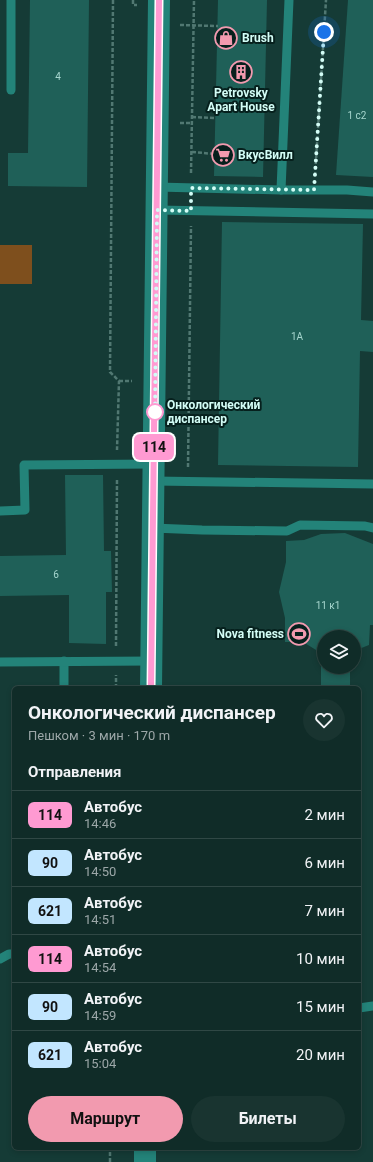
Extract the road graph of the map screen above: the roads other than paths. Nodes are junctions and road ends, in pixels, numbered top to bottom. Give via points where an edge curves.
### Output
1 (11, 0) edge
2 (159, 0) edge
3 (289, 0) edge
4 (11, 90) dead end
5 (157, 187) junction
6 (282, 190) junction
7 (373, 192) edge
8 (157, 210) junction
9 (373, 214) edge
10 (154, 472) junction
11 (373, 484) edge
12 (0, 511) edge
13 (153, 528) junction
14 (373, 528) edge
15 (64, 661) junction
16 (152, 661) junction
17 (0, 662) edge
18 (64, 686) edge
19 (151, 686) edge
20 (12, 954) edge
21 (0, 959) edge
22 (373, 1006) edge
23 (361, 1008) edge
24 (145, 1150) edge
25 (145, 1162) edge

1 - 4 lane
2 - 5 street
3 - 6 lane
5 - 6 lane
5 - 8 street
6 - 7 lane
8 - 9 lane
8 - 10 street
10 - 11 lane via 188,481
10 - 12 lane via 117,464 24,465 25,510
10 - 13 street
13 - 14 lane via 287,531 300,525
13 - 16 street
15 - 16 lane
15 - 17 lane
15 - 18 lane
16 - 19 street
20 - 21 lane
22 - 23 lane
24 - 25 street

